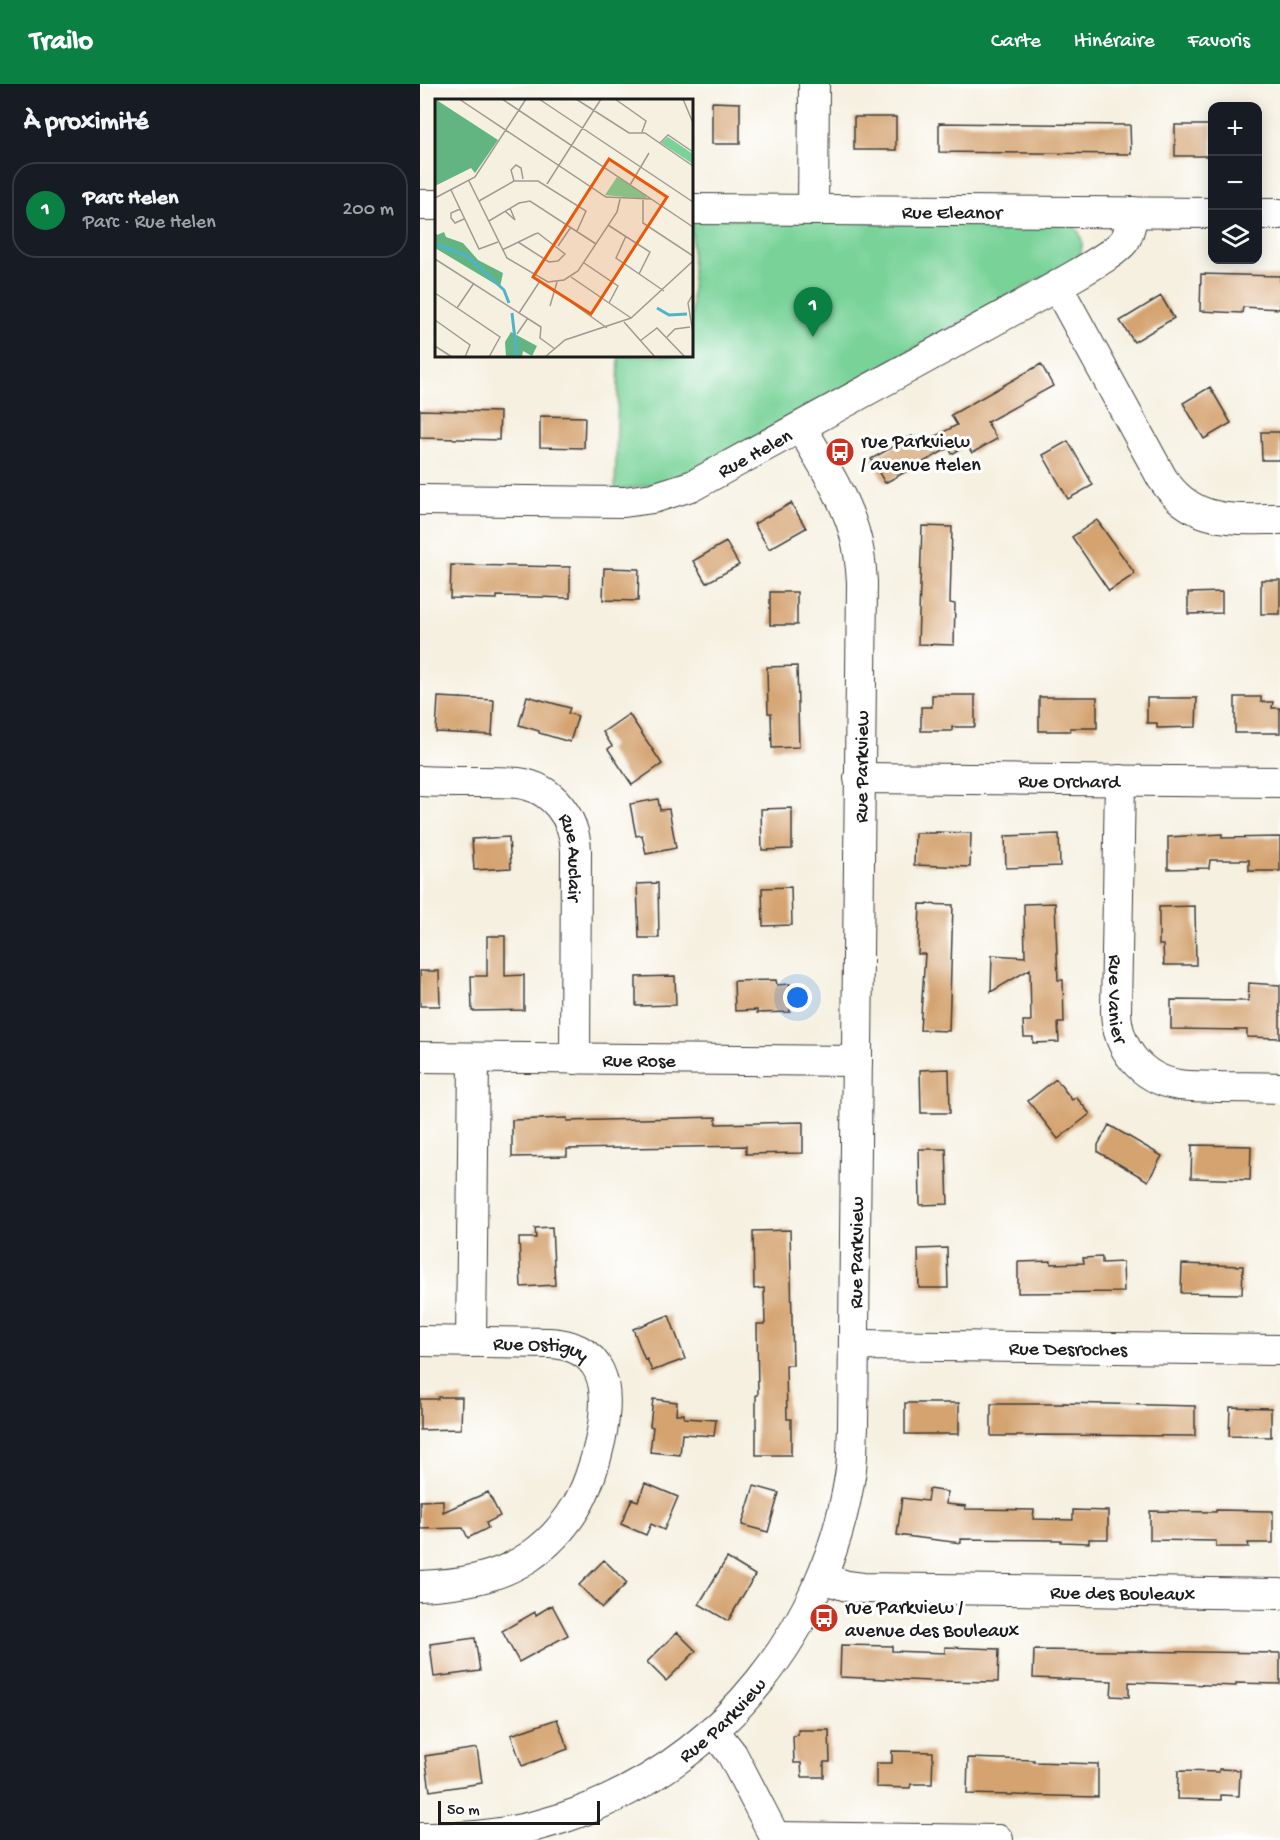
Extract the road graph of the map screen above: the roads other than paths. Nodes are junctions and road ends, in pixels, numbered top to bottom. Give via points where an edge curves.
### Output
1 (814, 84) edge
2 (693, 208) edge
3 (813, 210) junction
4 (1133, 212) junction
5 (1208, 213) edge
6 (1262, 214) edge
7 (1280, 214) edge
8 (1057, 286) junction
9 (801, 427) junction
10 (420, 500) edge
11 (1280, 519) edge
12 (859, 778) junction
13 (1120, 780) junction
14 (420, 782) edge
15 (1280, 782) edge
16 (420, 1057) edge
17 (474, 1058) junction
18 (575, 1059) junction
19 (857, 1061) junction
20 (1280, 1088) edge
21 (420, 1341) edge
22 (471, 1342) junction
23 (855, 1345) junction
24 (1280, 1350) edge
25 (822, 1578) junction
26 (420, 1586) edge
27 (1280, 1594) edge
28 (713, 1730) junction
29 (525, 1834) edge
30 (420, 1838) edge
31 (775, 1838) edge
32 (998, 1840) edge

1 - 3 street
2 - 3 street, Rue Eleanor
3 - 4 street, Rue Eleanor
4 - 5 street, Rue Eleanor
4 - 8 street, Rue Helen via 1120,245
6 - 7 street
8 - 9 street, Rue Helen
8 - 11 street via 1173,493 1194,510 1211,516
9 - 10 street, Rue Helen via 694,485 652,498 609,502
9 - 12 street, Rue Parkview via 845,507 860,555
12 - 13 street, Rue Orchard
12 - 19 street, Rue Parkview
13 - 15 street, Rue Orchard
13 - 20 street, Rue Vanier via 1116,1011 1125,1048 1143,1070 1168,1083
14 - 18 street, Rue Auclair via 527,785 550,797 568,817 576,851
16 - 17 street, Rue Rose
17 - 18 street, Rue Rose
17 - 22 street, Rue Ostiguy
18 - 19 street, Rue Rose
19 - 23 street, Rue Parkview
21 - 22 street, Rue Ostiguy
22 - 26 street, Rue Ostiguy via 556,1343 585,1354 600,1372 604,1387 597,1456 576,1508 539,1550 490,1576
23 - 24 street, Rue Desroches
23 - 25 street, Rue Parkview via 850,1476
25 - 27 street, Rue des Bouleaux via 862,1588
25 - 28 street, Rue Parkview via 775,1661
28 - 29 street, Rue Parkview via 670,1764 613,1798
28 - 31 street via 732,1754
29 - 30 street, Rue Parkview
31 - 32 street

